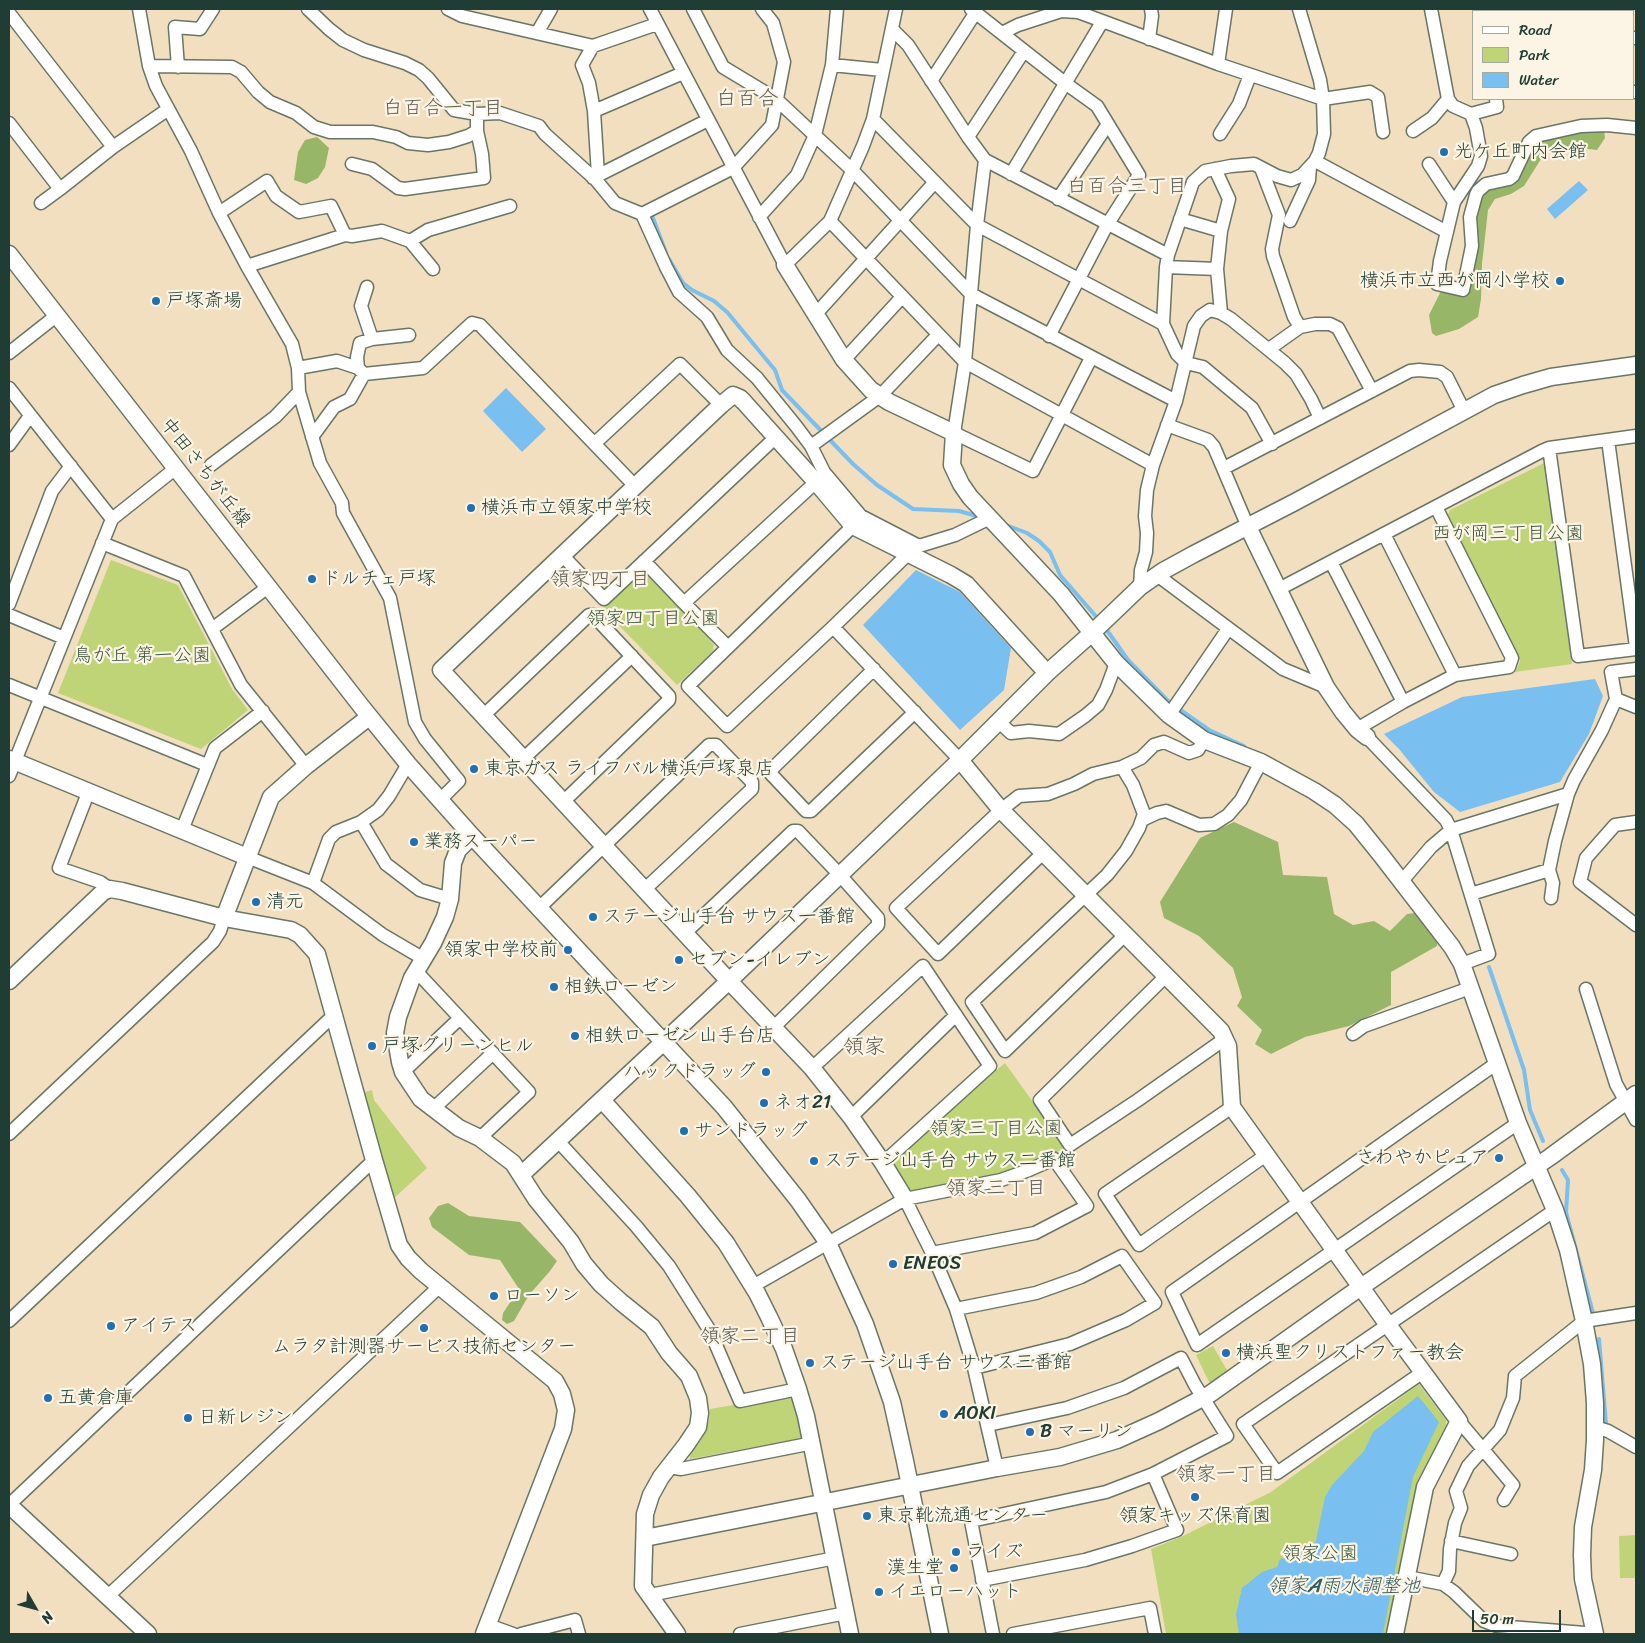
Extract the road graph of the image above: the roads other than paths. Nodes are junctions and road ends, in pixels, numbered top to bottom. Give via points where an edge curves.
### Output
1 (139, 9) edge
2 (213, 9) edge
3 (308, 9) edge
4 (448, 9) edge
5 (551, 9) edge
6 (650, 9) edge
7 (693, 9) edge
8 (837, 9) edge
9 (896, 9) edge
10 (1151, 9) edge
11 (1226, 9) edge
12 (1299, 9) edge
13 (1431, 9) edge
14 (1061, 10) edge
15 (767, 11) edge
16 (974, 11) edge
17 (465, 12) edge
18 (9, 13) edge
19 (1102, 22) junction
20 (657, 24) junction
21 (893, 30) junction
22 (537, 33) junction
23 (1002, 33) junction
24 (1149, 39) junction
25 (593, 46) junction
26 (1024, 51) junction
27 (1218, 64) junction
28 (832, 65) junction
29 (149, 66) junction
30 (178, 67) junction
31 (882, 70) junction
32 (683, 73) junction
33 (1250, 75) junction
34 (931, 81) junction
35 (1065, 83) junction
36 (776, 99) junction
37 (1323, 99) junction
38 (1448, 99) junction
39 (1496, 100) edge
40 (167, 110) junction
41 (594, 112) junction
42 (477, 114) junction
43 (1471, 114) junction
44 (873, 119) junction
45 (708, 120) junction
46 (9, 123) edge
47 (1108, 124) junction
48 (1636, 128) edge
49 (477, 131) junction
50 (1413, 131) dead end
51 (1383, 132) dead end
52 (1220, 134) dead end
53 (815, 135) junction
54 (968, 137) junction
55 (113, 147) junction
56 (985, 160) junction
57 (352, 164) dead end
58 (1312, 164) junction
59 (1429, 164) dead end
60 (733, 168) junction
61 (1261, 168) junction
62 (1215, 169) junction
63 (852, 170) junction
64 (1011, 174) junction
65 (595, 176) junction
66 (935, 182) junction
67 (60, 189) junction
68 (1058, 199) junction
69 (1454, 202) junction
70 (41, 203) dead end
71 (510, 206) dead end
72 (219, 213) junction
73 (642, 214) junction
74 (759, 217) junction
75 (1180, 219) junction
76 (900, 220) junction
77 (830, 221) junction
78 (1290, 221) dead end
79 (977, 225) junction
80 (1107, 225) junction
81 (1221, 230) junction
82 (1447, 232) junction
83 (345, 235) junction
84 (410, 241) junction
85 (9, 254) edge
86 (866, 258) junction
87 (1167, 261) junction
88 (785, 265) junction
89 (247, 266) junction
90 (433, 269) dead end
91 (1217, 269) junction
92 (1079, 279) junction
93 (367, 287) dead end
94 (971, 294) junction
95 (902, 297) junction
96 (1220, 313) junction
97 (815, 315) junction
98 (56, 316) junction
99 (1163, 324) junction
100 (1300, 327) junction
101 (938, 334) junction
102 (409, 335) dead end
103 (1049, 336) junction
104 (372, 338) junction
105 (1269, 349) junction
106 (9, 353) edge
107 (1091, 358) junction
108 (844, 360) junction
109 (965, 362) junction
110 (1186, 362) junction
111 (1636, 365) edge
112 (298, 368) junction
113 (361, 371) junction
114 (9, 388) edge
115 (299, 392) junction
116 (1372, 392) junction
117 (880, 396) junction
118 (1176, 401) junction
119 (721, 405) junction
120 (1464, 411) junction
121 (1062, 415) junction
122 (30, 416) junction
123 (1320, 418) junction
124 (1167, 425) junction
125 (954, 433) junction
126 (1636, 436) edge
127 (312, 437) junction
128 (776, 437) junction
129 (1608, 440) junction
130 (595, 443) junction
131 (1272, 444) junction
132 (9, 445) edge
133 (811, 446) junction
134 (1549, 448) junction
135 (211, 464) dead end
136 (1153, 465) junction
137 (71, 466) junction
138 (176, 468) junction
139 (1224, 468) junction
140 (816, 482) junction
141 (635, 486) junction
142 (1436, 507) junction
143 (990, 518) junction
144 (112, 519) junction
145 (853, 526) junction
146 (1248, 527) junction
147 (1384, 534) junction
148 (102, 544) junction
149 (561, 554) junction
150 (908, 554) junction
151 (644, 561) junction
152 (1331, 562) junction
153 (1157, 575) junction
154 (268, 586) junction
155 (1140, 587) junction
156 (1279, 589) junction
157 (684, 603) junction
158 (9, 604) edge
159 (9, 615) edge
160 (834, 627) junction
161 (212, 629) junction
162 (1228, 629) junction
163 (1093, 632) junction
164 (64, 638) junction
165 (728, 647) junction
166 (1636, 648) edge
167 (632, 656) junction
168 (1116, 663) junction
169 (874, 669) junction
170 (1636, 669) edge
171 (1047, 673) junction
172 (1455, 675) junction
173 (9, 684) edge
174 (1326, 687) junction
175 (40, 698) junction
176 (1616, 699) junction
177 (1403, 702) junction
178 (1636, 707) edge
179 (263, 711) junction
180 (916, 712) junction
181 (1169, 715) junction
182 (369, 716) junction
183 (483, 716) junction
184 (999, 722) junction
185 (1362, 733) junction
186 (1204, 740) junction
187 (523, 760) junction
188 (960, 760) junction
189 (1261, 762) junction
190 (408, 764) junction
191 (208, 765) junction
192 (11, 766) edge
193 (306, 766) junction
194 (1122, 767) junction
195 (88, 793) junction
196 (1568, 794) junction
197 (440, 800) junction
198 (563, 802) junction
199 (1001, 810) junction
200 (1142, 820) junction
201 (361, 822) junction
202 (1636, 822) edge
203 (182, 830) junction
204 (1451, 830) junction
205 (472, 836) junction
206 (604, 846) junction
207 (1044, 853) junction
208 (247, 857) junction
209 (1549, 870) junction
210 (839, 874) junction
211 (1402, 881) junction
212 (313, 883) junction
213 (110, 889) junction
214 (644, 890) junction
215 (1471, 894) junction
216 (1086, 895) junction
217 (1551, 898) dead end
218 (450, 899) junction
219 (539, 908) junction
220 (224, 918) junction
221 (1636, 925) edge
222 (685, 933) junction
223 (1125, 935) junction
224 (1462, 964) junction
225 (420, 965) junction
226 (1166, 976) junction
227 (9, 981) edge
228 (729, 981) junction
229 (1470, 988) junction
230 (1586, 989) dead end
231 (956, 1015) junction
232 (334, 1016) junction
233 (459, 1019) junction
234 (774, 1027) junction
235 (1353, 1034) dead end
236 (1226, 1038) junction
237 (664, 1041) junction
238 (493, 1053) junction
239 (1496, 1063) junction
240 (812, 1068) junction
241 (403, 1072) junction
242 (1631, 1099) edge
243 (602, 1100) junction
244 (1232, 1107) junction
245 (433, 1109) junction
246 (851, 1117) junction
247 (1636, 1120) edge
248 (1518, 1123) junction
249 (9, 1134) edge
250 (480, 1138) junction
251 (558, 1141) junction
252 (1266, 1154) junction
253 (374, 1160) junction
254 (883, 1163) junction
255 (1536, 1167) junction
256 (521, 1175) junction
257 (905, 1199) junction
258 (1300, 1202) junction
259 (1555, 1210) junction
260 (828, 1243) junction
261 (1335, 1251) junction
262 (932, 1253) junction
263 (440, 1286) junction
264 (753, 1286) junction
265 (1362, 1287) junction
266 (956, 1308) junction
267 (1636, 1313) edge
268 (9, 1321) edge
269 (1584, 1321) junction
270 (1388, 1325) junction
271 (974, 1368) junction
272 (1423, 1372) junction
273 (798, 1389) junction
274 (1203, 1398) junction
275 (1459, 1421) junction
276 (988, 1424) junction
277 (1595, 1427) junction
278 (812, 1443) junction
279 (1636, 1447) edge
280 (1482, 1448) junction
281 (670, 1467) junction
282 (997, 1468) junction
283 (1153, 1474) junction
284 (910, 1485) junction
285 (1504, 1500) dead end
286 (824, 1503) junction
287 (9, 1505) edge
288 (644, 1538) junction
289 (1451, 1541) junction
290 (1511, 1554) dead end
291 (835, 1558) junction
292 (1407, 1577) junction
293 (982, 1580) junction
294 (1443, 1584) junction
295 (650, 1595) junction
296 (108, 1596) junction
297 (846, 1613) junction
298 (486, 1630) edge
299 (1498, 1630) edge
300 (1595, 1633) edge
301 (148, 1634) edge
302 (513, 1634) edge
303 (521, 1634) edge
304 (579, 1634) edge
305 (677, 1634) edge
306 (740, 1634) edge
307 (850, 1634) edge
308 (940, 1634) edge
309 (993, 1634) edge
310 (1013, 1634) edge
311 (1155, 1634) edge
312 (1395, 1634) edge

1 - 29 street
2 - 30 street via 200,29 175,27
3 - 42 street via 343,40 419,70 454,110
4 - 17 street
5 - 22 street
6 - 20 street
7 - 36 street via 723,67
8 - 28 street
9 - 21 street
10 - 24 street
11 - 27 street
12 - 37 street
13 - 38 street
14 - 19 street via 1078,12
14 - 23 street
15 - 36 street via 784,62
16 - 23 street
16 - 34 street
17 - 22 street
18 - 55 street
19 - 24 street
19 - 35 street
20 - 25 street
20 - 32 street
21 - 31 street
21 - 34 street via 908,45
22 - 25 street
23 - 26 street
24 - 27 street
25 - 41 street via 582,65
26 - 35 street
26 - 54 street
27 - 33 street
28 - 31 street
28 - 53 street
29 - 30 street
29 - 40 street
30 - 49 street via 232,67 270,102 296,113 314,127 330,132 373,132 408,143 428,145 449,142
31 - 44 street
32 - 41 street
32 - 45 street
33 - 37 street
33 - 52 street via 1239,104
34 - 54 street
35 - 47 street via 1096,106
35 - 64 street
36 - 53 street
36 - 60 street via 772,125
37 - 51 street via 1370,92 1378,97
37 - 58 street via 1324,134
38 - 43 street via 1453,106
38 - 50 street via 1432,118
39 - 43 street via 1497,107
40 - 55 street
40 - 72 street via 191,151
41 - 65 street
42 - 49 street
42 - 65 street via 500,113 539,126
43 - 69 street via 1482,156
44 - 63 street
44 - 66 street
45 - 60 street
45 - 65 street
46 - 67 street
47 - 68 street
47 - 80 street via 1139,175
48 - 82 street via 1581,126 1536,136 1528,142 1513,176 1486,184 1478,191 1470,217 1472,246 1463,290 1437,284
49 - 57 street via 484,178 404,189 372,169
53 - 63 street
53 - 74 street via 797,175
54 - 56 street
55 - 67 street
56 - 64 street
56 - 79 street
58 - 61 street via 1302,175 1291,180
58 - 78 street via 1309,180
58 - 82 street
59 - 69 street
60 - 73 street
60 - 74 street
61 - 62 street via 1254,164
61 - 100 street via 1279,215 1273,256
62 - 75 street via 1205,172 1193,182
62 - 81 street via 1229,199
63 - 76 street
63 - 77 street
64 - 68 street
65 - 73 street via 615,204
66 - 76 street
66 - 79 street
67 - 70 street
68 - 80 street
69 - 82 street
71 - 84 street via 428,230
72 - 83 street via 267,181 276,196 299,212 331,206
72 - 89 street
73 - 133 street via 679,292 707,317 728,350 757,378
74 - 88 street
75 - 81 street
75 - 87 street
76 - 86 street
76 - 94 street
77 - 86 street
77 - 88 street
79 - 92 street
79 - 94 street
80 - 87 street
80 - 92 street
81 - 91 street
83 - 84 street via 382,231
83 - 89 street
84 - 90 street
85 - 98 street, 中田さちが丘線
86 - 95 street
86 - 97 street
87 - 91 street
87 - 99 street
88 - 97 street
89 - 112 street via 292,344
91 - 96 street
92 - 99 street
92 - 103 street
93 - 104 street via 361,306
94 - 103 street
94 - 109 street
95 - 101 street
95 - 108 street
96 - 105 street
96 - 110 street via 1210,310 1194,326
97 - 108 street
98 - 106 street
98 - 138 street, 中田さちが丘線
99 - 110 street via 1177,354
100 - 105 street
100 - 116 street via 1330,324 1338,328
101 - 109 street
101 - 117 street
102 - 104 street
103 - 107 street
104 - 113 street via 360,344 356,357
105 - 123 street via 1296,374
107 - 118 street
107 - 121 street
108 - 117 street
109 - 121 street
109 - 125 street
110 - 118 street
110 - 131 street via 1203,367 1252,408
111 - 120 street via 1552,377 1502,393
112 - 113 street via 337,361
112 - 115 street
113 - 127 street via 350,399 334,407
113 - 130 street via 423,368 466,327 472,323 480,325
114 - 122 street
115 - 127 street
115 - 135 street via 275,417
116 - 120 street via 1410,371 1440,372 1447,377
116 - 123 street
117 - 125 street
117 - 133 street
118 - 124 street
119 - 128 street via 730,396 740,398
119 - 130 street via 680,364
119 - 141 street
120 - 146 street
121 - 125 street via 1033,471
121 - 136 street
122 - 132 street
122 - 137 street
123 - 131 street
124 - 136 street
124 - 139 street via 1208,440
125 - 143 street via 952,465 966,491
126 - 129 street
127 - 197 street via 320,463 342,503 343,513 390,598 415,722 424,739 459,781
128 - 140 street
128 - 151 street
129 - 134 street
129 - 166 street
130 - 141 street
131 - 139 street
133 - 143 street via 824,472 861,516 919,546 956,535
134 - 142 street
134 - 166 street via 1578,656
136 - 155 street via 1145,516 1146,542
137 - 144 street
137 - 158 street via 52,491
138 - 144 street
138 - 154 street, 中田さちが丘線
139 - 146 street
140 - 145 street
140 - 157 street
141 - 149 street
142 - 147 street
142 - 172 street via 1512,658 1508,667
143 - 163 street
144 - 148 street
145 - 150 street
145 - 165 street
146 - 153 street
146 - 156 street
147 - 152 street
147 - 172 street
148 - 161 street via 184,576
148 - 164 street
149 - 151 street via 604,599
149 - 183 street via 440,670
150 - 160 street
150 - 171 street via 966,584
151 - 157 street
152 - 156 street
152 - 177 street
153 - 155 street
153 - 162 street
154 - 161 street
154 - 182 street, 中田さちが丘線
155 - 163 street
156 - 174 street
157 - 165 street
159 - 164 street
160 - 165 street via 726,726 688,686
160 - 169 street
161 - 179 street via 241,685
162 - 174 street via 1283,669
162 - 181 street
163 - 168 street
163 - 171 street
164 - 175 street
167 - 183 street via 593,615 589,615
167 - 187 street
167 - 198 street via 670,696 669,700
168 - 181 street
168 - 184 street via 1098,705 1059,734 1011,733
169 - 180 street
169 - 180 street via 772,769 771,774 806,811 811,811
170 - 176 street via 1611,672
171 - 184 street
172 - 177 street
173 - 175 street
174 - 185 street
175 - 191 street
175 - 192 street
176 - 178 street
176 - 196 street
177 - 185 street
179 - 191 street via 215,748
179 - 193 street
180 - 188 street
181 - 186 street
182 - 190 street, 中田さちが丘線
182 - 193 street
183 - 187 street
184 - 188 street
185 - 204 street via 1446,820
186 - 189 street
186 - 194 street via 1198,750 1189,753 1164,742 1154,745 1141,758
187 - 198 street
188 - 199 street
188 - 210 street
189 - 200 street via 1241,800 1214,824 1199,825 1166,812
189 - 211 street via 1335,805 1356,824
190 - 197 street, 中田さちが丘線
190 - 201 street via 378,810
191 - 203 street
192 - 195 street
193 - 208 street via 271,797
194 - 199 street via 1093,774 1048,794 1019,796
194 - 200 street via 1141,803
195 - 203 street
195 - 213 street via 59,868 100,882
196 - 204 street
196 - 209 street
197 - 205 street, 中田さちが丘線
198 - 206 street
199 - 207 street
199 - 207 street via 896,908 938,954
200 - 216 street via 1114,867
201 - 212 street via 336,832 328,839
201 - 218 street via 386,864 420,890
202 - 221 street via 1615,825 1586,858 1580,882
203 - 208 street
204 - 211 street via 1431,847
204 - 215 street
205 - 218 street via 458,850 453,863
205 - 219 street, 中田さちが丘線
206 - 214 street
206 - 214 street via 710,745 716,744 752,782 752,788
206 - 219 street
207 - 216 street
208 - 212 street
208 - 220 street
209 - 215 street
209 - 217 street via 1553,883
210 - 222 street via 798,831 793,831
210 - 228 street
210 - 234 street via 878,918 878,924
211 - 224 street
212 - 225 street
213 - 220 street
213 - 227 street
214 - 222 street
215 - 224 street via 1489,954
216 - 223 street
216 - 223 street via 972,1002 1005,1052
218 - 225 street via 445,917
219 - 237 street, 中田さちが丘線
220 - 232 street via 291,930 300,936 317,954
220 - 249 street via 213,942
222 - 228 street
223 - 226 street
224 - 229 street
225 - 233 street
225 - 241 street via 398,1017 395,1033
226 - 236 street
226 - 236 street via 1040,1100 1070,1145
228 - 234 street
228 - 237 street
229 - 235 street via 1364,1026
229 - 239 street
230 - 242 street via 1616,1084
231 - 240 street via 923,966
231 - 246 street
231 - 254 street via 990,1066
232 - 253 street
232 - 268 street
233 - 238 street
233 - 241 street
234 - 240 street
236 - 244 street
237 - 243 street
237 - 260 street, 中田さちが丘線 via 724,1107 793,1193
238 - 245 street
238 - 250 street via 529,1092
239 - 248 street
239 - 258 street
240 - 246 street
241 - 245 street via 421,1099
242 - 247 street
242 - 255 street
243 - 251 street
243 - 264 street via 694,1202 726,1243
244 - 252 street
244 - 252 street via 1105,1194 1139,1245
245 - 250 street via 459,1128
246 - 254 street
248 - 255 street
248 - 261 street
250 - 256 street via 513,1164
251 - 256 street
251 - 273 street via 668,1266 710,1331 740,1401
252 - 258 street
253 - 263 street via 399,1245 408,1258
253 - 287 street
254 - 257 street
255 - 259 street
255 - 265 street
256 - 281 street via 584,1264 601,1284 652,1327 689,1376 698,1398 698,1427
257 - 260 street
257 - 262 street
257 - 262 street via 1001,1180 1054,1159 1088,1206 1035,1232
258 - 261 street
258 - 261 street via 1172,1292 1197,1345
259 - 269 street
259 - 270 street
260 - 264 street
260 - 284 street, 中田さちが丘線 via 879,1362 892,1402
261 - 265 street
262 - 266 street
263 - 296 street
263 - 298 street via 555,1381 566,1410 563,1429
264 - 273 street via 784,1349
265 - 270 street
265 - 274 street
266 - 271 street
266 - 271 street via 1036,1293 1081,1277 1122,1256 1155,1303 1126,1320 1070,1344
267 - 269 street
269 - 277 street via 1592,1364
269 - 280 street via 1514,1376 1514,1398 1500,1430
270 - 272 street
270 - 272 street via 1243,1424 1277,1473
271 - 276 street
272 - 275 street
273 - 278 street
274 - 276 street via 1181,1358 1124,1388 1067,1408
274 - 282 street via 1117,1440 1060,1457
274 - 283 street via 1227,1436
275 - 280 street
275 - 292 street via 1425,1487
276 - 282 street
277 - 279 street
277 - 300 street via 1582,1555 1583,1579
278 - 281 street via 681,1469
278 - 286 street
280 - 285 street via 1513,1485
280 - 289 street via 1468,1466 1456,1491 1461,1508
281 - 288 street via 650,1495
282 - 284 street
283 - 293 street via 1106,1492 970,1521
283 - 293 street via 1177,1530 1086,1560
284 - 286 street
284 - 308 street, 中田さちが丘線
286 - 288 street
286 - 291 street
287 - 296 street
288 - 295 street via 643,1586
289 - 290 street
289 - 294 street via 1449,1571
291 - 295 street
291 - 297 street
292 - 294 street
292 - 312 street
293 - 309 street
294 - 299 street
295 - 305 street
296 - 301 street
297 - 306 street
297 - 307 street
298 - 302 street
299 - 300 street
303 - 304 street via 575,1620
310 - 311 street via 1150,1608

